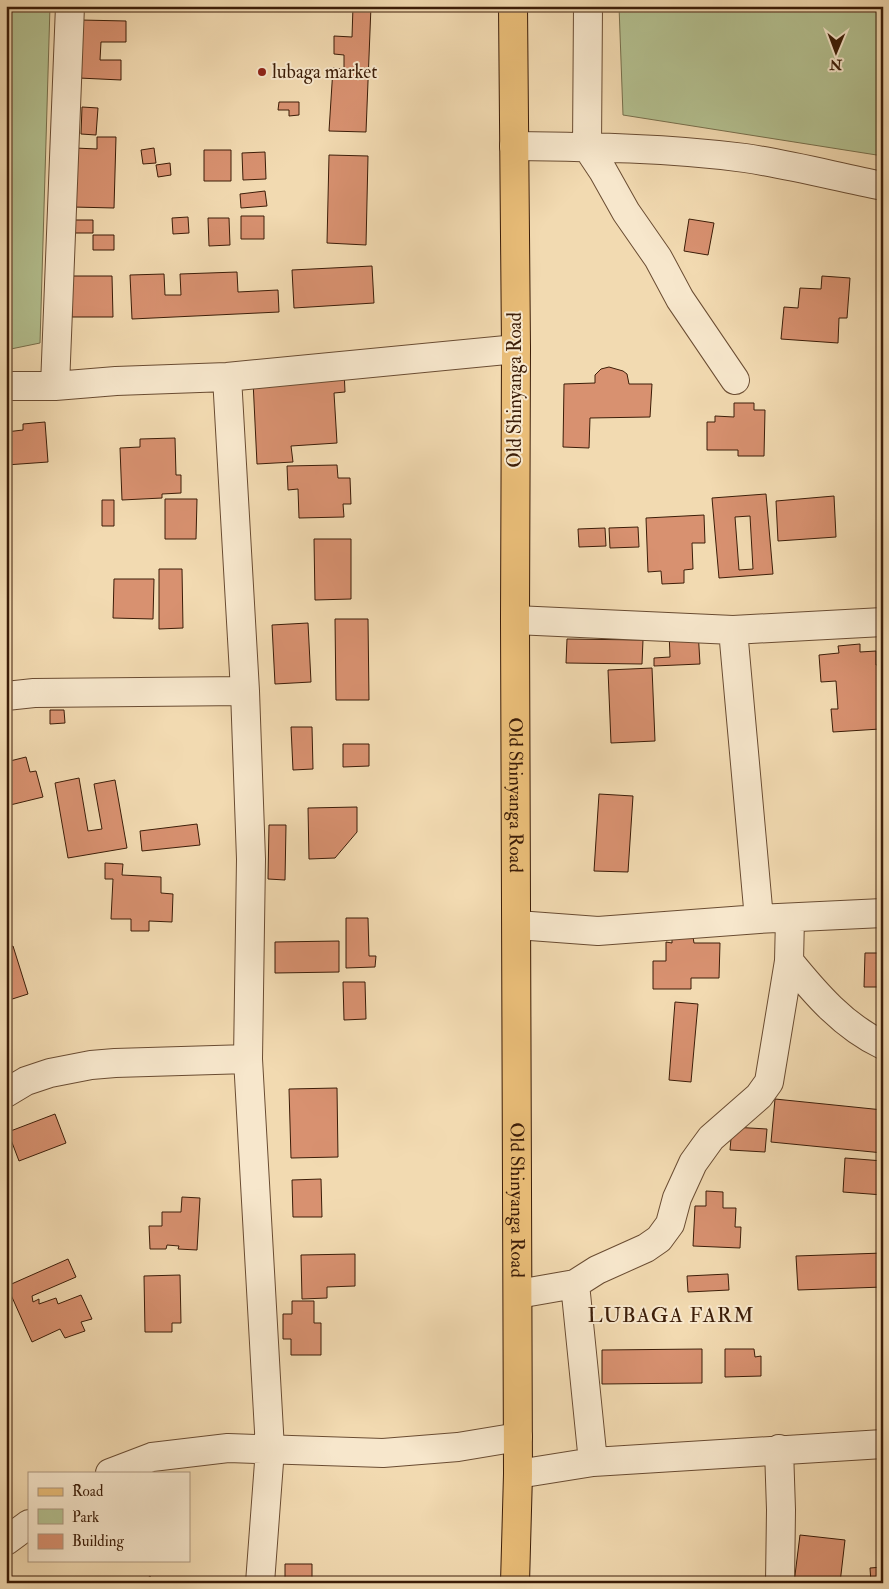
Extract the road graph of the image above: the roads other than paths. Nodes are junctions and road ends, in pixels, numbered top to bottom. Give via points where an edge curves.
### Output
1 (70, 6) edge
2 (512, 6) edge
3 (588, 6) edge
4 (514, 146) junction
5 (587, 147) junction
6 (883, 186) edge
7 (516, 349) junction
8 (227, 378) junction
9 (735, 380) dead end
10 (6, 386) edge
11 (55, 386) junction
12 (515, 620) junction
13 (883, 622) edge
14 (733, 630) junction
15 (245, 691) junction
16 (6, 696) edge
17 (883, 913) edge
18 (790, 918) junction
19 (759, 919) junction
20 (517, 925) junction
21 (789, 961) junction
22 (883, 1045) edge
23 (248, 1059) junction
24 (6, 1093) edge
25 (575, 1284) junction
26 (518, 1294) junction
27 (518, 1437) junction
28 (883, 1444) edge
29 (270, 1449) junction
30 (779, 1450) junction
31 (593, 1462) junction
32 (113, 1472) edge
33 (518, 1474) junction
34 (28, 1525) edge
35 (6, 1541) edge
36 (260, 1583) edge
37 (516, 1583) edge
38 (780, 1583) edge

1 - 11 street
2 - 4 main road, Old Shinyanga Road
3 - 5 street
4 - 5 street
4 - 7 main road, Old Shinyanga Road
5 - 6 street via 745,158
5 - 9 street via 658,258 680,299
7 - 8 street
7 - 12 main road, Old Shinyanga Road
8 - 11 street
8 - 15 street
10 - 11 street
12 - 14 street
12 - 20 main road, Old Shinyanga Road
13 - 14 street
14 - 19 street
15 - 16 street
15 - 23 street via 251,858
17 - 18 street
18 - 19 street
18 - 21 street
19 - 20 street via 598,931
20 - 26 main road, Old Shinyanga Road
21 - 22 street via 814,992 866,1037
21 - 25 street via 772,1072 765,1090 703,1149 677,1198 670,1224 658,1239
23 - 24 street via 91,1065 26,1081
23 - 29 street
25 - 26 street
25 - 31 street
26 - 27 main road, Old Shinyanga Road
27 - 29 street via 458,1447 383,1453
27 - 33 main road, Old Shinyanga Road
28 - 30 street
29 - 32 street via 228,1448 152,1457
29 - 36 street
30 - 31 street
30 - 38 street
31 - 33 street
33 - 37 main road, Old Shinyanga Road
34 - 35 street

